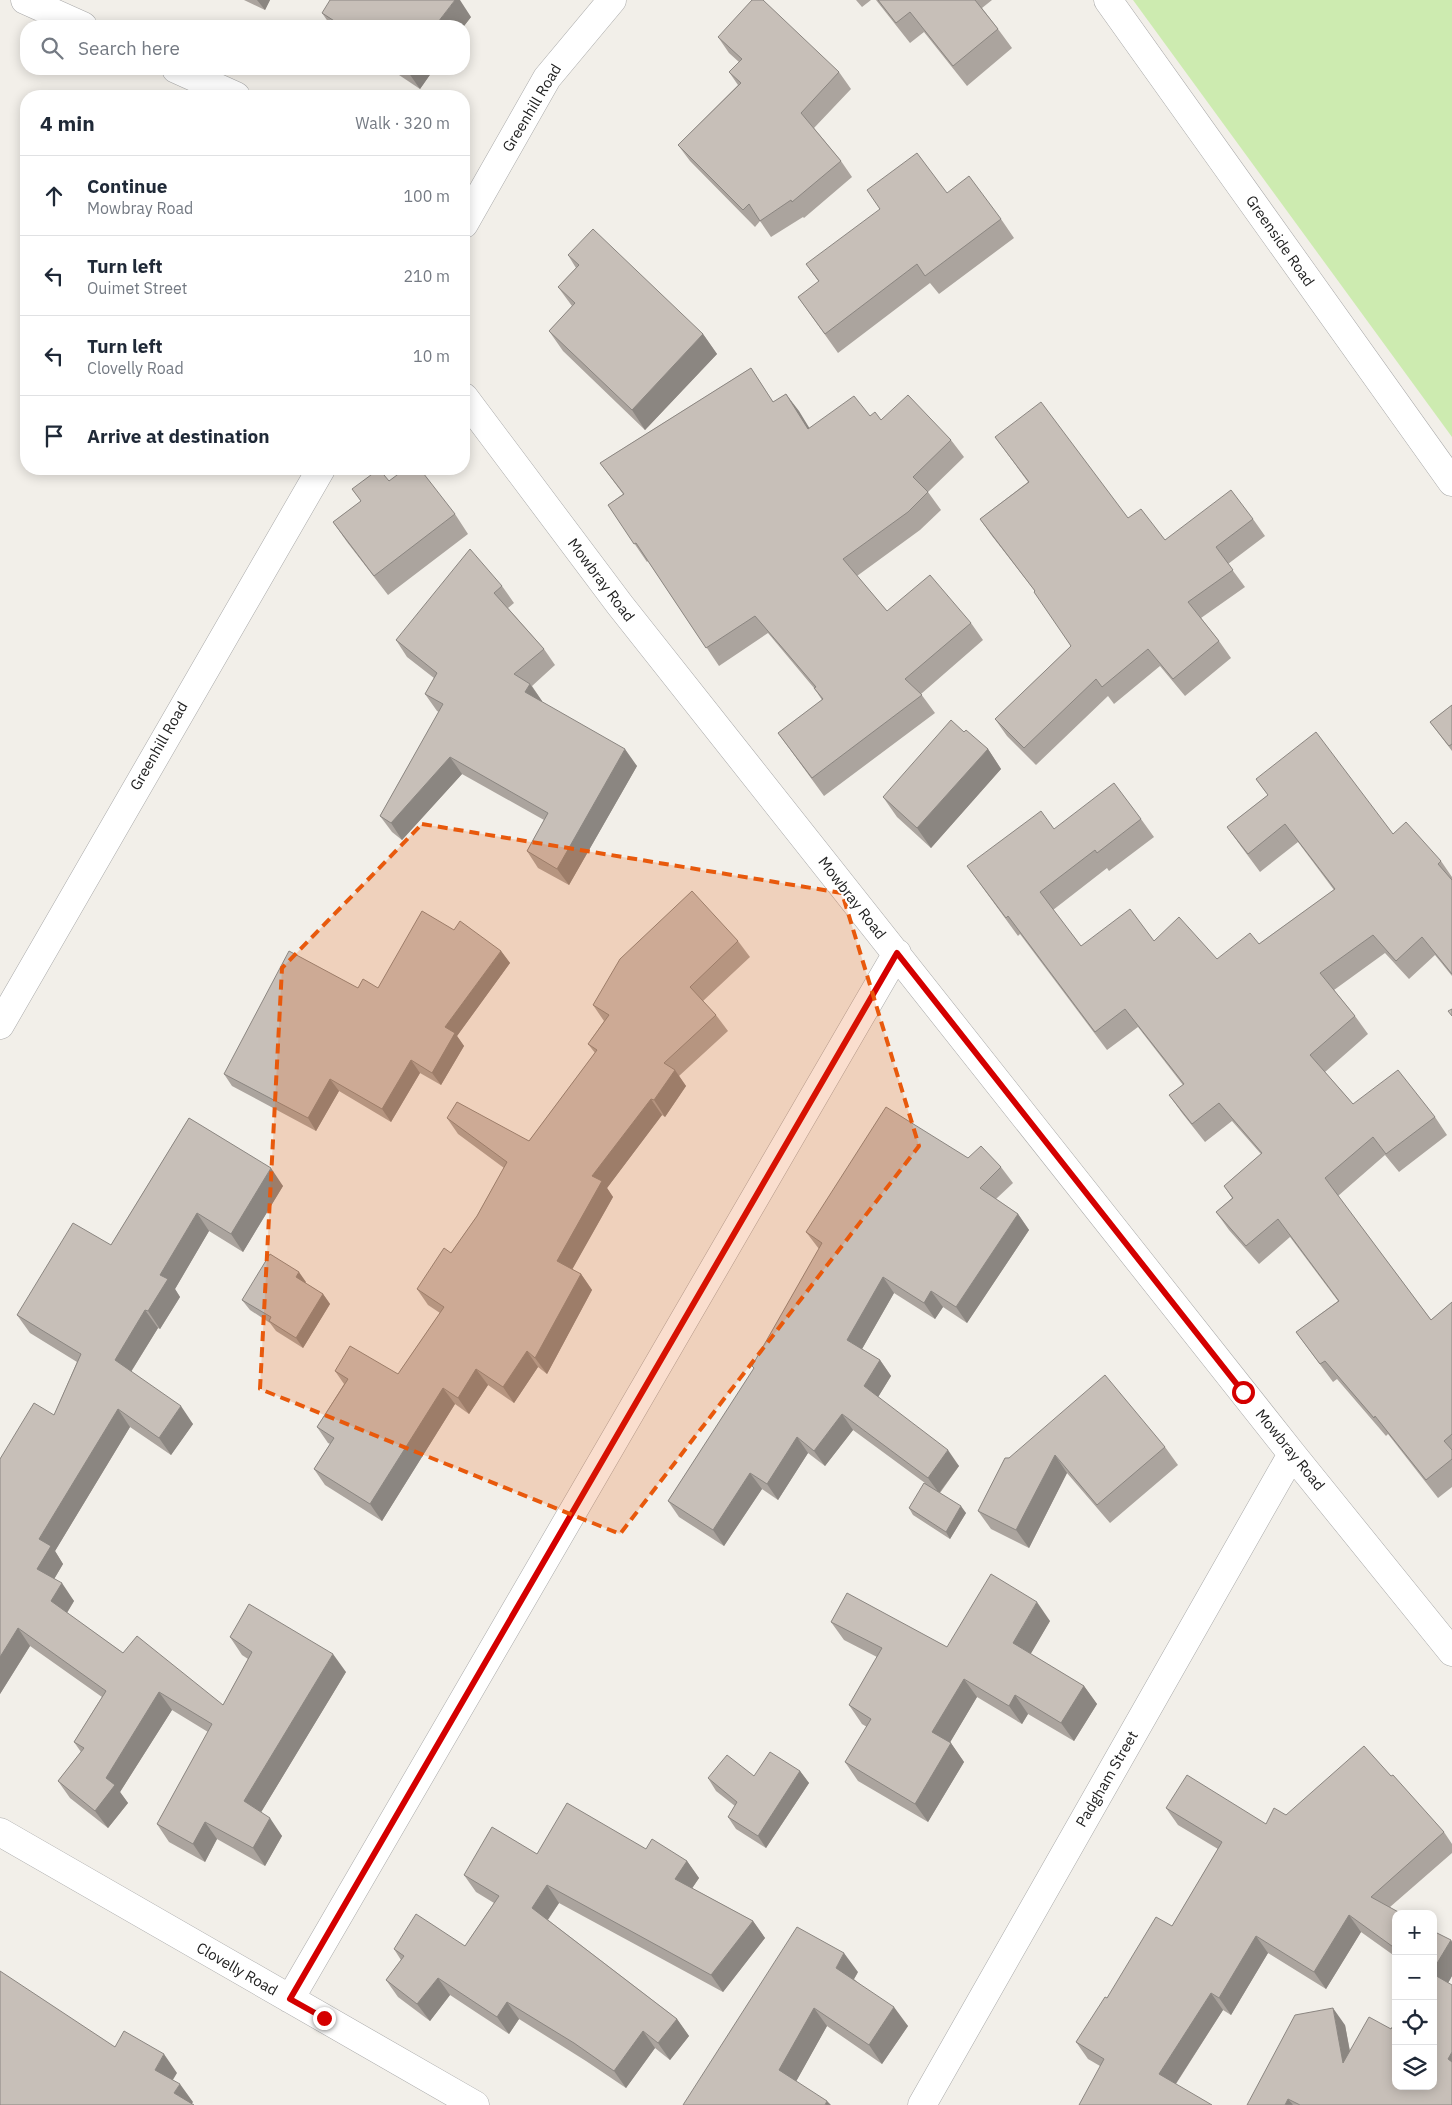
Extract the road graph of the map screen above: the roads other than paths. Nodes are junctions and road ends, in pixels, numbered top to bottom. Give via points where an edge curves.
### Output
1 (25, 0) edge
2 (612, 0) edge
3 (1108, 0) edge
4 (70, 20) edge
5 (189, 75) edge
6 (223, 90) edge
7 (470, 205) edge
8 (470, 405) edge
9 (317, 475) edge
10 (1452, 482) edge
11 (897, 953) junction
12 (0, 1025) edge
13 (1292, 1454) junction
14 (1452, 1652) edge
15 (0, 1832) edge
16 (290, 1999) junction
17 (475, 2105) edge
18 (922, 2105) edge

1 - 4 street
2 - 7 street, Greenhill Road via 547,78
3 - 10 street, Greenside Road
5 - 6 street
8 - 11 street, Mowbray Road via 620,605
9 - 12 street, Greenhill Road
11 - 13 street, Mowbray Road
11 - 16 street
13 - 14 street, Mowbray Road
13 - 18 street, Padgham Street
15 - 16 street, Clovelly Road
16 - 17 street, Clovelly Road

